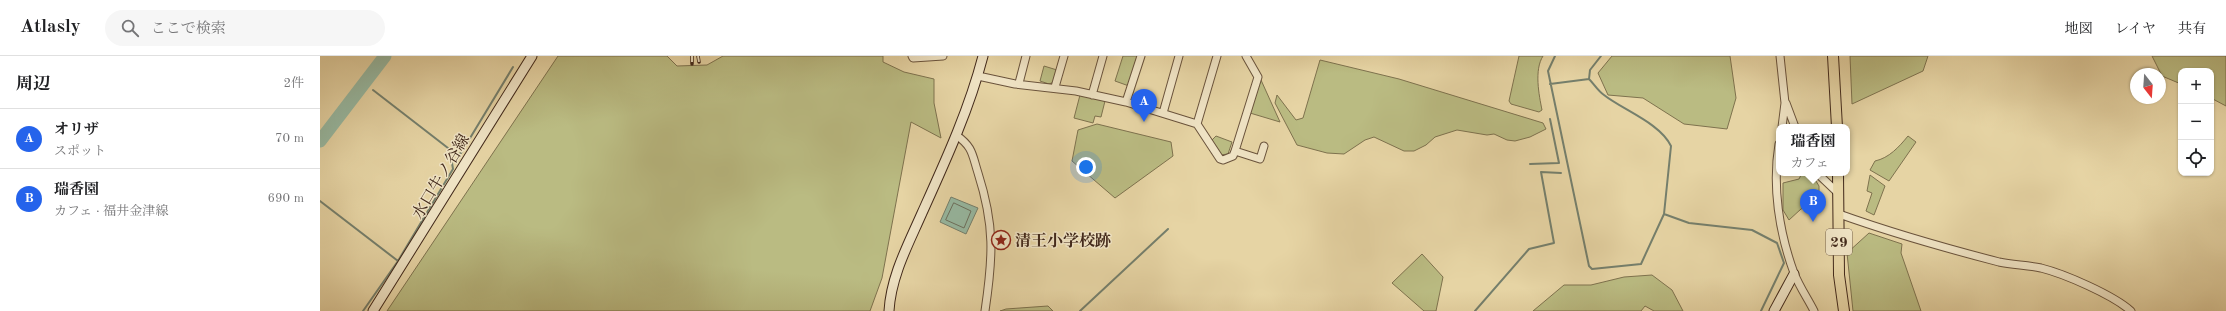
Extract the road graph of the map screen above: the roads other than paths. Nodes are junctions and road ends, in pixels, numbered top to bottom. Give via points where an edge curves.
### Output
1 (532, 56) edge
2 (912, 56) edge
3 (943, 56) edge
4 (983, 56) edge
5 (1026, 56) edge
6 (1064, 56) edge
7 (1103, 56) edge
8 (1140, 56) edge
9 (1179, 56) edge
10 (1218, 56) edge
11 (1246, 56) edge
12 (1780, 56) edge
13 (1833, 56) edge
14 (978, 76) junction
15 (1019, 83) junction
16 (1055, 87) junction
17 (1092, 95) junction
18 (1126, 102) junction
19 (1786, 103) junction
20 (1163, 113) junction
21 (1197, 124) junction
22 (1782, 124) edge
23 (1794, 124) edge
24 (1837, 124) edge
25 (956, 135) junction
26 (1264, 146) dead end
27 (1235, 151) junction
28 (1776, 161) edge
29 (1820, 176) edge
30 (1838, 176) edge
31 (1838, 194) junction
32 (1839, 214) junction
33 (1794, 274) junction
34 (373, 311) edge
35 (889, 311) edge
36 (985, 311) edge
37 (1774, 311) edge
38 (1814, 311) edge
39 (1844, 311) edge
40 (2131, 311) edge

1 - 34 street, 水口牛ノ谷線
2 - 3 street
4 - 14 street
5 - 15 street
6 - 16 street
7 - 17 street
8 - 18 street
9 - 20 street
10 - 21 street
11 - 27 street via 1258,77
12 - 19 street
13 - 24 main road
14 - 15 street
14 - 25 street
15 - 16 street
16 - 17 street
17 - 18 street
18 - 20 street
19 - 22 street
19 - 23 street
20 - 21 street
21 - 27 street via 1220,159 1233,156
25 - 35 street via 899,267 891,289
25 - 36 street via 968,143 987,200 991,224 992,265
26 - 27 street via 1260,159
28 - 33 street via 1779,215
29 - 31 street
30 - 31 main road, 29
31 - 32 main road, 29
32 - 39 main road, 29 via 1839,275
32 - 40 street via 1912,238 2001,262 2042,269 2098,290
33 - 37 street
33 - 38 street

